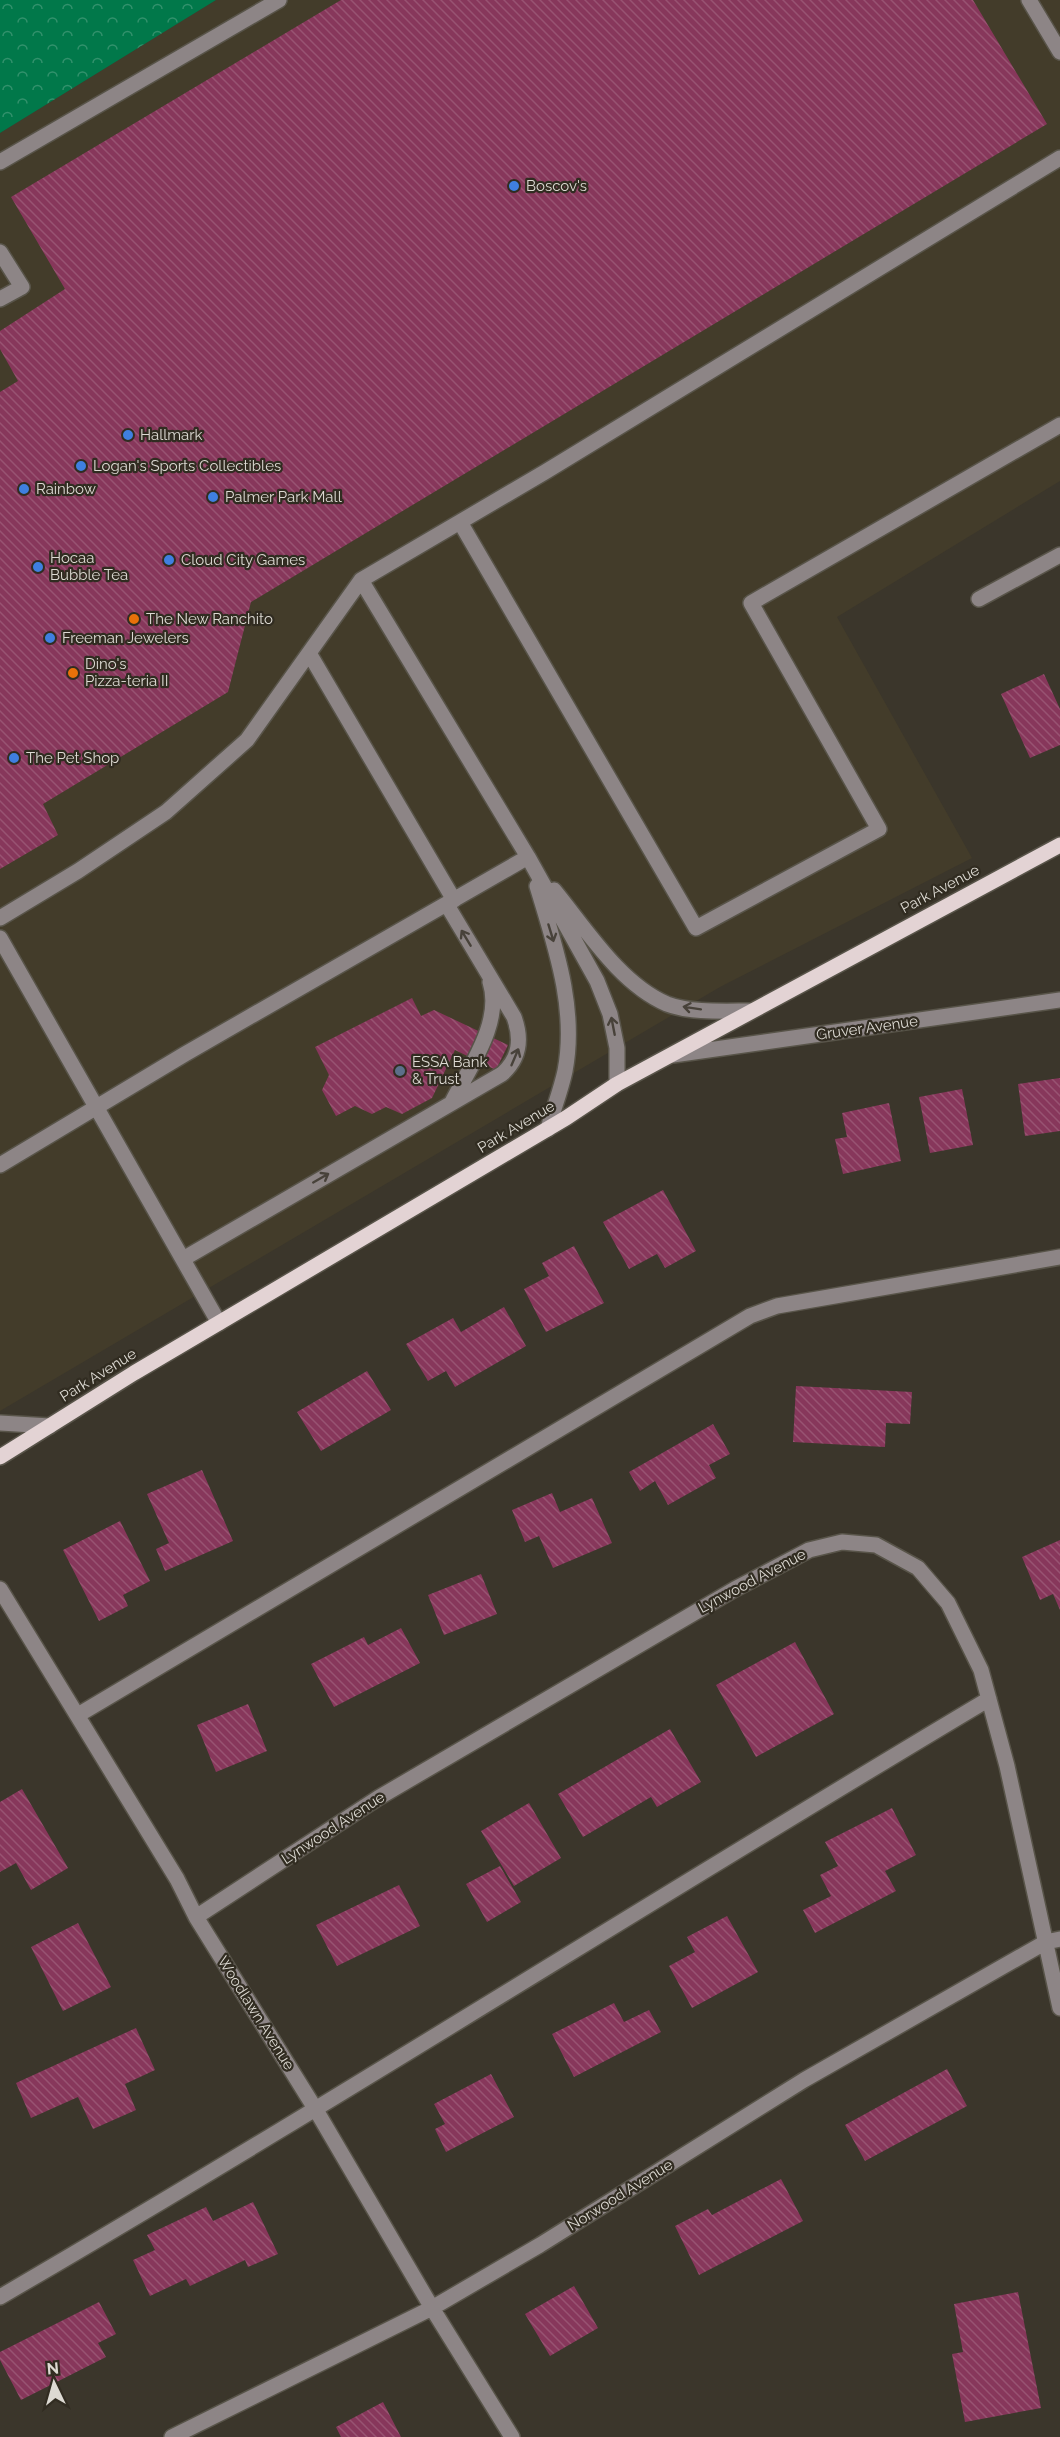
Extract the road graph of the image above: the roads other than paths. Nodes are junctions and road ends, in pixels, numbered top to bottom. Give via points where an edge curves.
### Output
1 (279, 0) edge
2 (1029, 0) edge
3 (1060, 52) edge
4 (1060, 158) edge
5 (0, 162) edge
6 (0, 252) edge
7 (0, 299) edge
8 (1060, 425) edge
9 (460, 522) junction
10 (1060, 555) edge
11 (361, 580) junction
12 (979, 599) dead end
13 (309, 653) junction
14 (1060, 844) edge
15 (528, 857) junction
16 (451, 902) junction
17 (0, 918) edge
18 (0, 938) edge
19 (486, 971) junction
20 (1060, 1000) edge
21 (750, 1011) junction
22 (673, 1055) junction
23 (617, 1084) junction
24 (452, 1102) junction
25 (97, 1108) junction
26 (548, 1129) junction
27 (0, 1165) edge
28 (1060, 1257) edge
29 (183, 1258) junction
30 (219, 1323) junction
31 (0, 1424) edge
32 (50, 1426) junction
33 (0, 1457) edge
34 (0, 1589) edge
35 (989, 1699) junction
36 (78, 1715) junction
37 (196, 1917) junction
38 (1053, 1941) edge
39 (1060, 2008) edge
40 (316, 2110) junction
41 (0, 2297) edge
42 (432, 2308) junction
43 (172, 2437) edge
44 (512, 2437) edge

1 - 5 street
2 - 3 street
4 - 9 street
6 - 7 street via 22,286
8 - 9 street via 751,603 879,830 696,928
9 - 11 street
10 - 12 street
11 - 13 street
11 - 15 street
13 - 16 street
13 - 17 street via 247,740 166,812
14 - 21 main road, Park Avenue
15 - 16 street
21 -> 15 street via 669,1004 641,990 620,971
23 -> 15 street via 617,1048 610,1014 597,981
15 -> 26 street via 559,960 569,1037 565,1072
19 -> 16 street
16 - 25 street
18 - 25 street
19 - 24 street via 492,988 489,1024
24 -> 19 street via 502,1074 519,1049 514,1017
20 - 22 street, Gruver Avenue
21 - 22 main road, Park Avenue
22 - 23 main road, Park Avenue
23 - 26 main road, Park Avenue
29 -> 24 street
25 - 27 street
25 - 29 street
26 - 30 main road, Park Avenue
28 - 36 street via 777,1306 750,1316
29 - 30 street
30 - 32 main road, Park Avenue
31 - 32 street
32 - 33 main road, Park Avenue
34 - 36 street, Woodlawn Avenue
35 - 37 street, Lynwood Avenue via 981,1670 948,1603 918,1568 876,1545 842,1542 810,1550 724,1595 378,1798
35 - 38 street, Lynwood Avenue
35 - 40 street
36 - 37 street, Woodlawn Avenue
37 - 40 street, Woodlawn Avenue
38 - 39 street, Lynwood Avenue
38 - 42 street, Norwood Avenue via 804,2080
40 - 41 street
40 - 42 street, Woodlawn Avenue
42 - 43 street, Norwood Avenue
42 - 44 street, Woodlawn Avenue

